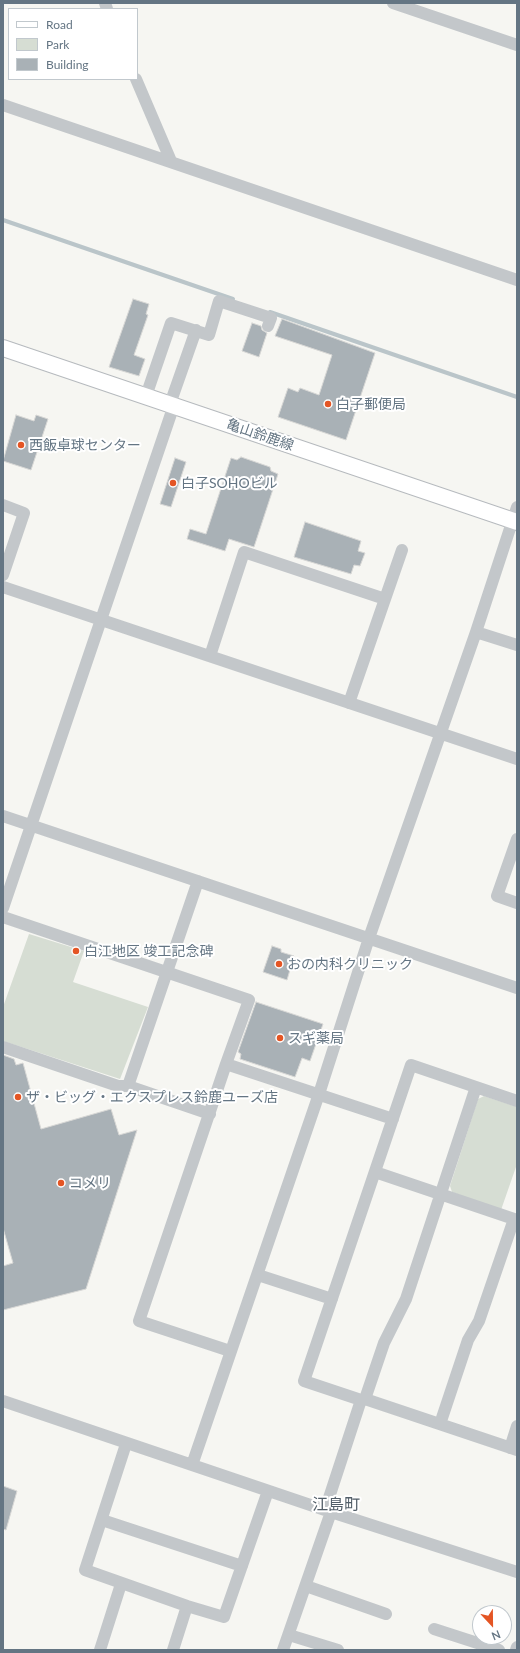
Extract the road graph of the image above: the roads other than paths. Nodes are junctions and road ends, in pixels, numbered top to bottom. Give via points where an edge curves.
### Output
1 (393, 3) edge
2 (517, 45) edge
3 (136, 80) edge
4 (3, 105) edge
5 (170, 161) junction
6 (517, 280) edge
7 (263, 324) dead end
8 (196, 330) junction
9 (3, 348) edge
10 (146, 396) junction
11 (172, 405) junction
12 (3, 506) edge
13 (516, 516) edge
14 (402, 550) dead end
15 (3, 575) edge
16 (3, 587) edge
17 (385, 599) junction
18 (101, 619) junction
19 (476, 632) junction
20 (517, 645) edge
21 (210, 656) junction
22 (349, 703) junction
23 (441, 733) junction
24 (517, 759) edge
25 (3, 816) edge
26 (31, 826) junction
27 (517, 839) edge
28 (198, 881) junction
29 (517, 903) edge
30 (3, 908) edge
31 (3, 917) edge
32 (369, 938) junction
33 (168, 974) junction
34 (517, 988) edge
35 (3, 1047) edge
36 (226, 1064) junction
37 (128, 1086) junction
38 (476, 1087) junction
39 (319, 1094) junction
40 (517, 1101) edge
41 (210, 1114) junction
42 (393, 1119) junction
43 (375, 1172) junction
44 (440, 1193) junction
45 (515, 1220) edge
46 (258, 1275) junction
47 (332, 1299) junction
48 (230, 1351) junction
49 (363, 1399) junction
50 (3, 1401) edge
51 (440, 1424) junction
52 (517, 1426) edge
53 (126, 1444) junction
54 (513, 1449) edge
55 (192, 1465) junction
56 (268, 1491) junction
57 (328, 1511) junction
58 (102, 1520) junction
59 (242, 1566) junction
60 (517, 1572) edge
61 (121, 1584) junction
62 (306, 1586) junction
63 (187, 1606) junction
64 (386, 1614) dead end
65 (434, 1629) dead end
66 (289, 1635) junction
67 (517, 1647) edge
68 (100, 1650) edge
69 (173, 1650) edge
70 (283, 1650) edge
71 (338, 1650) edge
72 (499, 1650) edge
73 (516, 1650) edge

1 - 2 street
3 - 5 street
4 - 5 street
5 - 6 street
7 - 8 street via 271,318 219,301 209,335
8 - 10 street via 171,323
8 - 11 street
9 - 10 main road, 亀山鈴鹿線
10 - 11 main road, 亀山鈴鹿線
11 - 13 main road, 亀山鈴鹿線
11 - 18 street
12 - 15 street via 24,513
13 - 19 street
14 - 17 street
16 - 18 street
17 - 21 street via 244,552
17 - 22 street
18 - 21 street
18 - 26 street
19 - 20 street
19 - 23 street
21 - 22 street
22 - 23 street
23 - 24 street
23 - 32 street
25 - 26 street
26 - 28 street
26 - 30 street
27 - 29 street via 497,896
28 - 32 street
28 - 33 street
31 - 33 street
32 - 34 street
32 - 39 street
33 - 36 street via 249,1000
33 - 37 street
35 - 37 street via 118,1086
36 - 39 street
36 - 41 street
37 - 41 street
38 - 40 street
38 - 42 street via 411,1065
38 - 44 street
39 - 42 street
39 - 46 street
41 - 48 street via 139,1321
42 - 43 street
43 - 44 street
43 - 47 street
44 - 45 street
44 - 49 street via 406,1299 384,1343
45 - 51 street via 479,1321 468,1340
46 - 47 street
46 - 48 street
47 - 49 street via 304,1381
48 - 55 street
49 - 51 street
49 - 57 street
50 - 53 street
51 - 54 street
52 - 54 street
53 - 55 street
53 - 58 street
55 - 56 street
56 - 57 street
56 - 59 street
57 - 60 street
57 - 62 street
58 - 59 street
58 - 61 street via 86,1570
59 - 63 street via 224,1617
61 - 63 street
61 - 68 street
62 - 64 street
62 - 66 street
63 - 69 street
65 - 72 street
66 - 70 street
66 - 71 street
67 - 73 street

